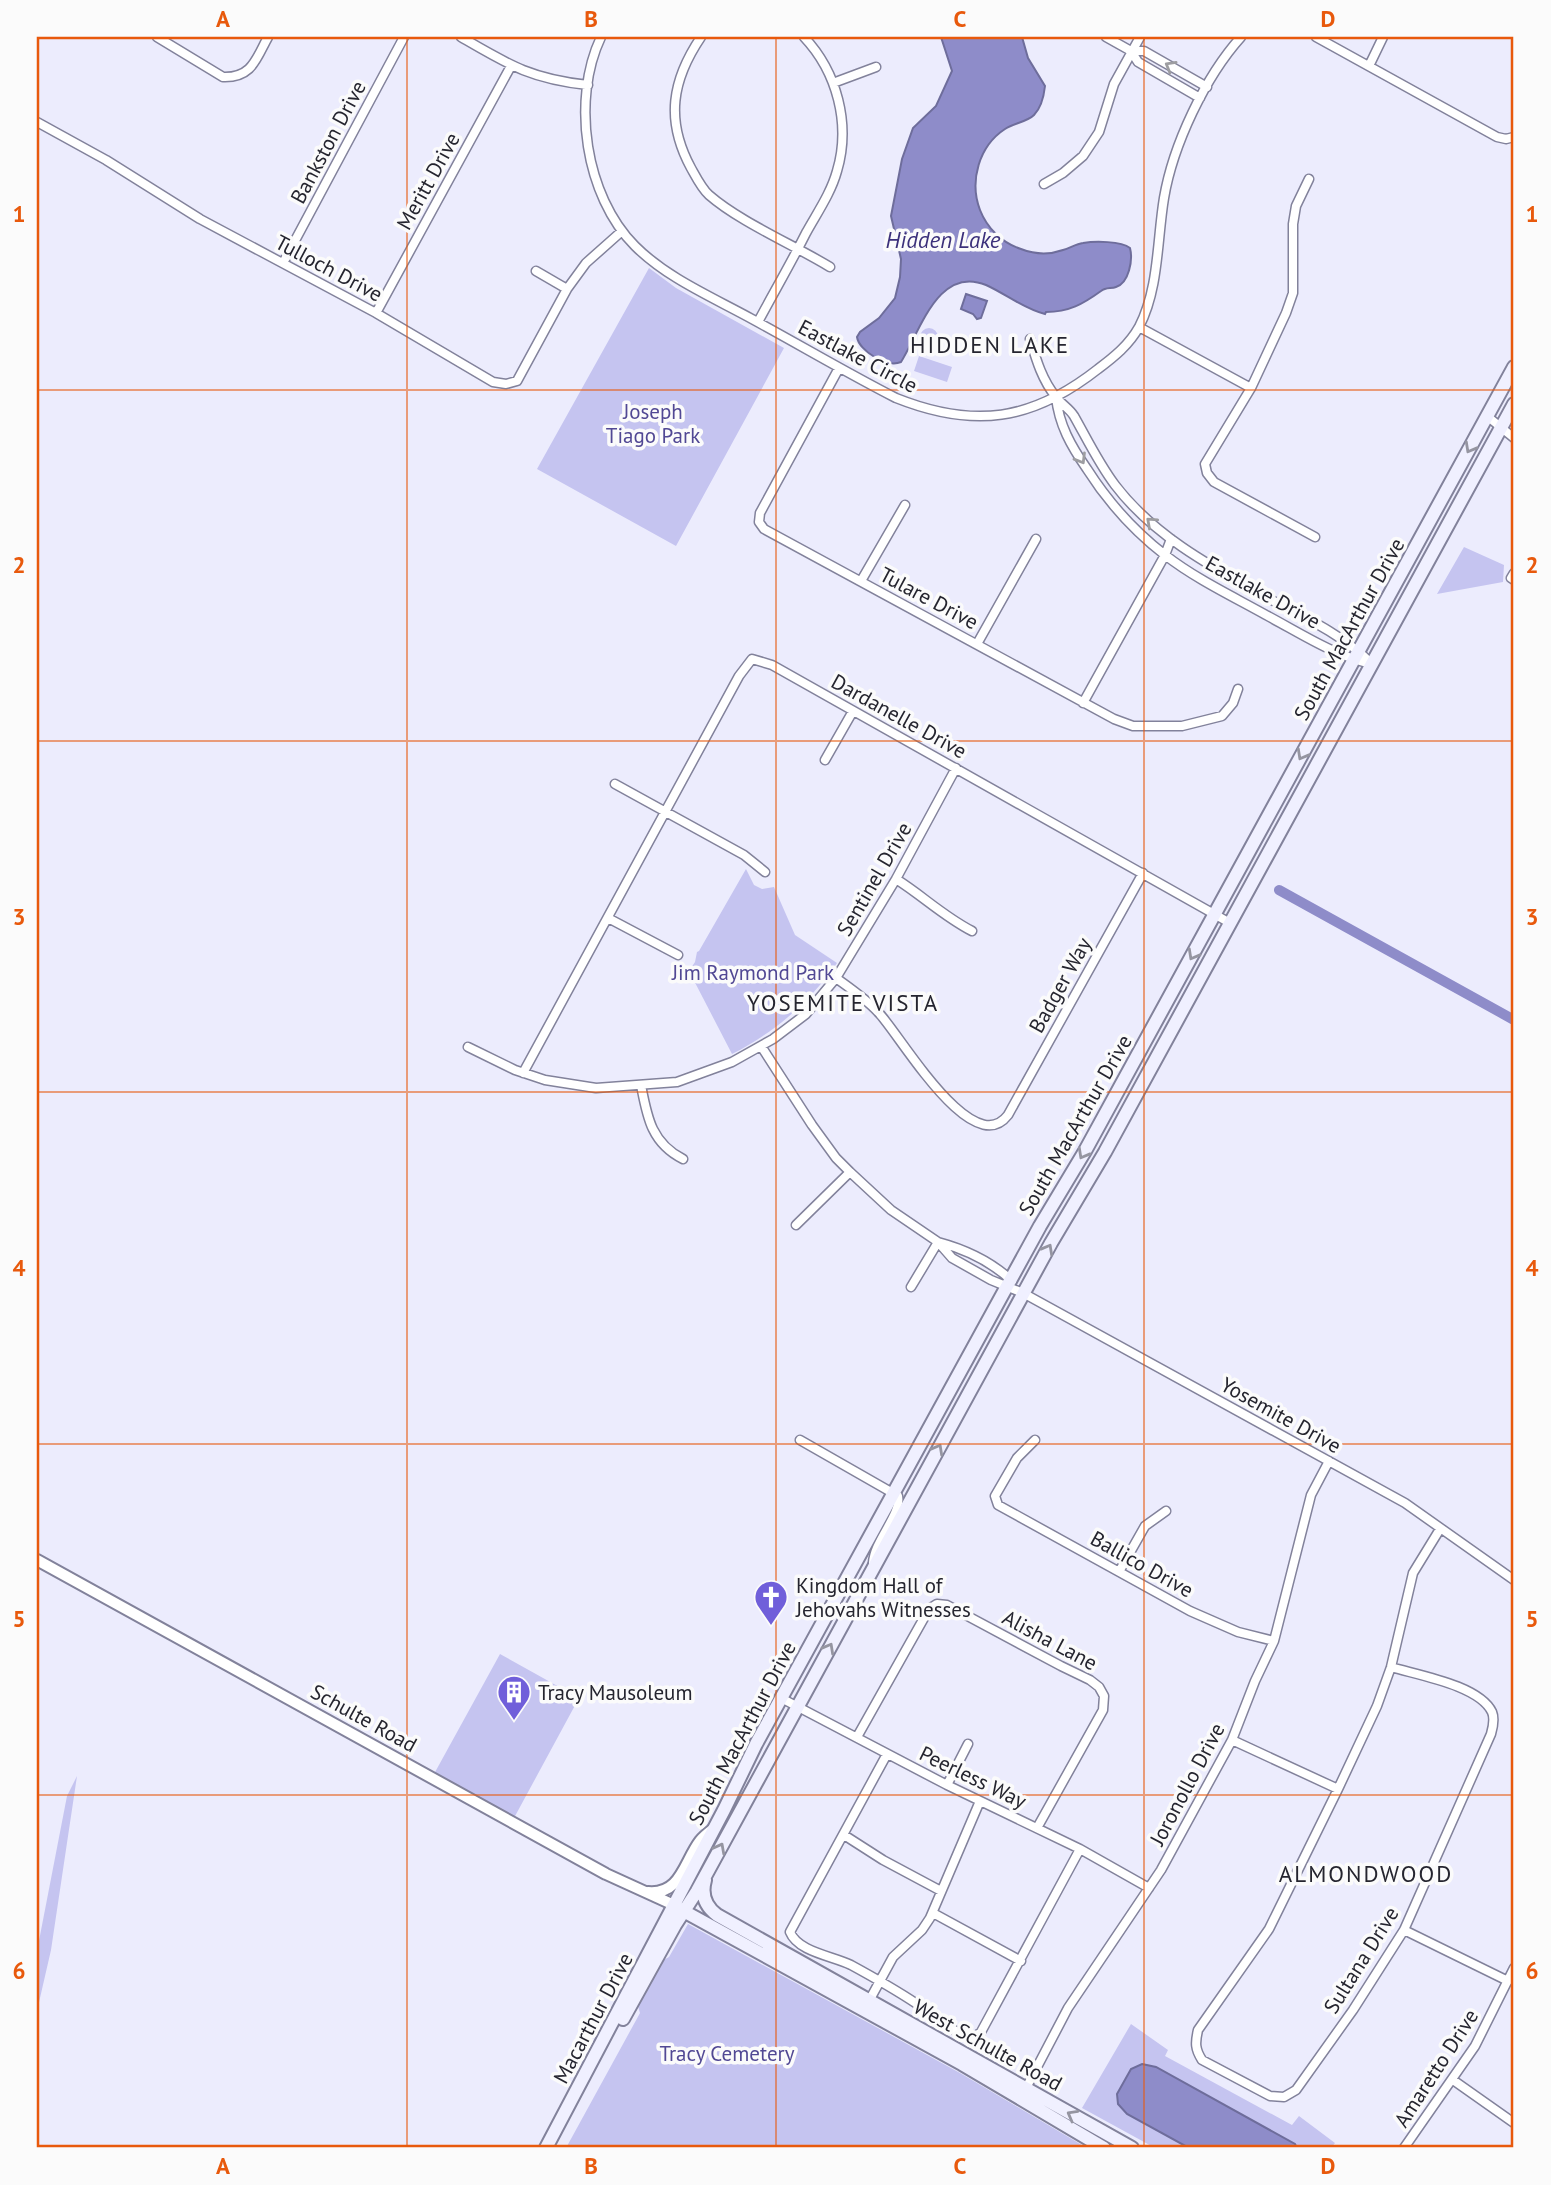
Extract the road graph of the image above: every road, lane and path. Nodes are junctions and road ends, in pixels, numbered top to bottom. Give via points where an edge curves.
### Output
1 (158, 37) edge
2 (268, 37) edge
3 (404, 37) edge
4 (461, 37) edge
5 (601, 37) edge
6 (701, 37) edge
7 (804, 37) edge
8 (1106, 37) edge
9 (1140, 37) edge
10 (1241, 37) edge
11 (1316, 37) edge
12 (1383, 37) edge
13 (1132, 51) junction
14 (511, 66) junction
15 (1369, 66) junction
16 (876, 67) dead end
17 (833, 83) junction
18 (588, 85) junction
19 (1207, 87) junction
20 (1200, 98) junction
21 (37, 122) edge
22 (1513, 138) edge
23 (1308, 179) dead end
24 (1044, 184) dead end
25 (622, 231) junction
26 (799, 248) junction
27 (283, 263) junction
28 (830, 267) dead end
29 (536, 271) dead end
30 (567, 289) junction
31 (376, 313) junction
32 (758, 322) junction
33 (1139, 327) junction
34 (1030, 339) dead end
35 (1514, 367) edge
36 (839, 368) junction
37 (1251, 388) junction
38 (1056, 397) junction
39 (1514, 404) edge
40 (1487, 416) junction
41 (1507, 425) edge
42 (1514, 438) edge
43 (905, 505) dead end
44 (1315, 537) dead end
45 (1036, 539) dead end
46 (1171, 539) junction
47 (1165, 555) junction
48 (861, 582) junction
49 (977, 644) junction
50 (1356, 655) junction
51 (1372, 664) junction
52 (1238, 689) dead end
53 (1083, 703) junction
54 (853, 711) junction
55 (825, 760) dead end
56 (956, 768) junction
57 (615, 784) dead end
58 (665, 812) junction
59 (765, 872) dead end
60 (1143, 873) junction
61 (896, 879) junction
62 (1215, 914) junction
63 (608, 918) junction
64 (1230, 923) junction
65 (972, 931) dead end
66 (678, 955) dead end
67 (836, 978) junction
68 (761, 1046) junction
69 (468, 1047) dead end
70 (523, 1073) junction
71 (641, 1085) junction
72 (683, 1158) dead end
73 (850, 1172) junction
74 (796, 1225) dead end
75 (938, 1242) junction
76 (1009, 1283) junction
77 (911, 1287) dead end
78 (1023, 1293) junction
79 (800, 1440) dead end
80 (1035, 1440) dead end
81 (1329, 1461) junction
82 (894, 1492) junction
83 (1166, 1511) dead end
84 (1440, 1529) junction
85 (37, 1560) edge
86 (872, 1570) junction
87 (1120, 1570) junction
88 (1514, 1580) edge
89 (1274, 1641) junction
90 (1391, 1667) junction
91 (781, 1698) junction
92 (797, 1707) junction
93 (857, 1737) junction
94 (1232, 1740) junction
95 (968, 1744) dead end
96 (887, 1754) junction
97 (947, 1785) junction
98 (1338, 1789) junction
99 (980, 1801) junction
100 (715, 1826) junction
101 (1037, 1828) junction
102 (844, 1835) junction
103 (1080, 1849) junction
104 (707, 1872) junction
105 (1149, 1888) junction
106 (642, 1891) junction
107 (941, 1891) junction
108 (682, 1908) junction
109 (933, 1913) junction
110 (1404, 1930) junction
111 (1021, 1961) junction
112 (1514, 1968) edge
113 (825, 1976) junction
114 (1508, 1981) junction
115 (879, 1983) junction
116 (869, 2001) junction
117 (933, 2048) joint
118 (1452, 2080) junction
119 (1023, 2094) junction
120 (1514, 2123) edge
121 (546, 2148) edge
122 (553, 2148) edge
123 (1104, 2148) edge
124 (1132, 2148) edge
125 (1404, 2148) edge

1 - 2 street via 223,77 233,77 250,70
3 - 27 street, Bankston Drive
4 - 14 street
5 - 18 street, Eastlake Circle
6 - 26 street via 686,59 675,97 676,126 686,158 707,194
7 - 17 street
8 - 13 street
9 - 13 street
10 - 19 street, Eastlake Circle
11 - 15 street
12 - 15 street
19 -> 13 street via 1144,51
13 - 20 street via 1138,62
13 - 24 street via 1114,84 1099,132 1083,156
14 - 18 street via 555,82
14 - 31 street, Meritt Drive
15 - 22 street via 1497,137
16 - 17 street
17 - 26 street via 843,132 840,159 832,186
18 - 25 street, Eastlake Circle via 590,153 600,191
19 - 20 street, Eastlake Circle
20 - 33 street, Eastlake Circle via 1165,194 1150,297
21 - 27 street, Tulloch Drive
23 - 37 street via 1293,224 1293,293
25 - 30 street, Tulloch Drive
25 - 32 street, Eastlake Circle via 677,278
26 - 28 street
26 - 32 street
27 - 31 street, Tulloch Drive
29 - 30 street
30 - 31 street, Tulloch Drive via 517,381 506,384 493,382
32 - 36 street, Eastlake Circle
33 - 37 street
33 - 38 street, Eastlake Circle via 1126,346
34 - 38 street, Eastlake Drive via 1037,365
35 - 40 main road, South MacArthur Drive
36 - 38 street, Eastlake Circle via 896,398 957,416 1003,415
36 - 48 street, Tulare Drive via 760,513 760,522 764,529
37 - 44 street via 1206,459 1207,473 1214,482
46 -> 38 street, Eastlake Drive via 1115,485 1072,412
38 -> 47 street, Eastlake Drive via 1059,420 1103,494
39 - 41 main road, South MacArthur Drive
40 - 41 street
40 -> 50 main road, South MacArthur Drive
41 - 42 street
41 - 51 main road, South MacArthur Drive
43 - 48 street
45 - 49 street
46 - 47 street
46 - 50 street, Eastlake Drive via 1348,642
47 - 50 street, Eastlake Drive via 1340,655
47 - 53 street
48 - 49 street, Tulare Drive
49 - 53 street, Tulare Drive
50 - 51 street, Eastlake Drive
50 -> 62 main road, South MacArthur Drive
51 - 64 main road, South MacArthur Drive
52 - 53 street, Tulare Drive via 1222,716 1182,726 1133,726
54 - 55 street
54 - 56 street, Dardanelle Drive
54 - 58 street, Dardanelle Drive via 772,665 752,659
56 - 60 street, Dardanelle Drive
56 - 61 street, Sentinel Drive
57 - 58 street
58 - 59 street via 744,855
58 - 63 street
60 - 62 street, Dardanelle Drive
60 - 67 street, Badger Way via 1002,1122 989,1125 972,1119 949,1103 879,1013
61 - 65 street
61 - 67 street, Sentinel Drive
62 - 64 street, Dardanelle Drive
62 -> 76 main road, South MacArthur Drive
63 - 66 street
63 - 70 street
78 -> 64 main road, South MacArthur Drive
67 - 68 street, Sentinel Drive via 806,1014
68 - 71 street, Sentinel Drive via 677,1082
68 - 73 street, Yosemite Drive via 812,1125
69 - 70 street, Sentinel Drive
70 - 71 street, Sentinel Drive via 596,1088
71 - 72 street via 654,1135
73 - 74 street
73 - 75 street, Yosemite Drive via 891,1210
75 - 76 street, Yosemite Drive via 958,1247 1000,1271
75 - 77 street
76 - 78 street, Yosemite Drive
76 - 82 main road, South MacArthur Drive
78 - 81 street, Yosemite Drive
86 -> 78 main road, South MacArthur Drive
79 - 82 street
80 - 87 street, Ballico Drive via 1017,1458 995,1496 998,1505
81 - 84 street, Yosemite Drive via 1405,1503
81 - 89 street, Joronollo Drive via 1311,1495
82 - 86 street via 898,1504 877,1545
82 - 91 main road, South MacArthur Drive
83 - 87 street via 1145,1526
84 - 88 street, Yosemite Drive
84 - 90 street via 1413,1573
85 - 106 street, Schulte Road
92 -> 86 main road, South MacArthur Drive
87 - 89 street, Ballico Drive via 1190,1611 1238,1632
89 - 94 street, Joronollo Drive
90 - 98 street
90 - 110 street, Sultana Drive via 1456,1686 1479,1698 1494,1721
91 - 92 street, Peerless Way
91 - 100 main road, South MacArthur Drive
92 - 93 street, Peerless Way
104 -> 92 main road, South MacArthur Drive
93 - 96 street, Peerless Way
93 - 101 street, Alisha Lane via 919,1623 936,1604 947,1605 1090,1679 1104,1696 1103,1710
94 - 98 street
94 - 105 street, Joronollo Drive
95 - 97 street
96 - 97 street, Peerless Way
96 - 102 street
97 - 99 street, Peerless Way
98 - 110 street, Sultana Drive via 1269,1929 1202,2025 1196,2052 1202,2060 1270,2096 1284,2097 1296,2090
99 - 101 street, Peerless Way
99 - 107 street
100 - 106 street via 700,1840 676,1883 662,1891
100 - 108 main road, South MacArthur Drive
101 - 103 street, Peerless Way
102 - 107 street
102 - 115 street via 790,1932 808,1948 851,1965
103 - 105 street, Peerless Way
103 - 111 street
104 - 108 main road, South MacArthur Drive
104 - 113 main road via 703,1893 713,1912
105 - 119 street, Joronollo Drive via 1068,2008
106 - 108 street, Schulte Road
107 - 109 street
108 - 113 main road, Schulte Road
108 - 117 main road, Schulte Road
108 - 121 main road, Macarthur Drive
108 - 122 main road, Macarthur Drive
109 - 111 street
109 - 115 street via 893,1957
110 - 114 street
111 - 115 street via 981,2032 972,2039
112 - 114 street, Amaretto Drive
113 - 116 main road, West Schulte Road
114 - 118 street, Amaretto Drive
115 - 116 street
116 - 119 main road, West Schulte Road
117 - 119 main road, West Schulte Road
118 - 120 street
118 - 125 street, Amaretto Drive
119 - 123 main road, West Schulte Road
124 -> 119 main road, West Schulte Road

